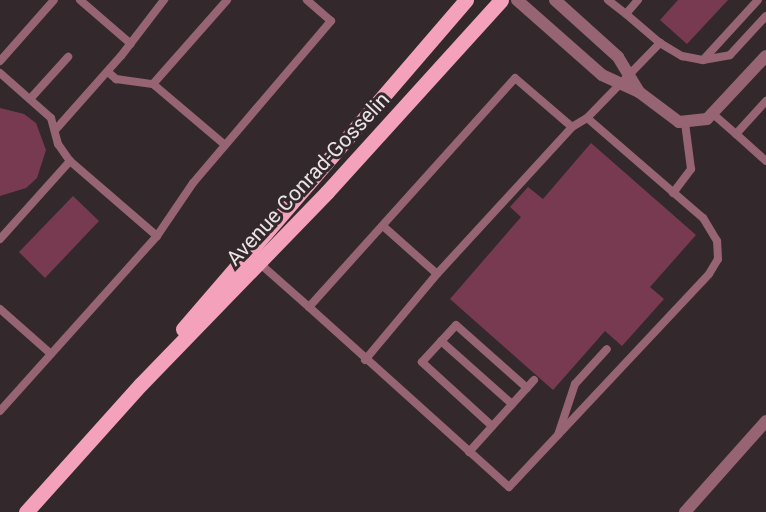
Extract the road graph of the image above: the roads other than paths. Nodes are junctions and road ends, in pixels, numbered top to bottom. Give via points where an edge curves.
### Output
1 (54, 0) edge
2 (80, 0) edge
3 (164, 0) edge
4 (227, 0) edge
5 (307, 0) edge
6 (466, 0) edge
7 (501, 0) edge
8 (517, 0) edge
9 (555, 0) edge
10 (608, 0) edge
11 (638, 0) edge
12 (758, 0) edge
13 (626, 14) junction
14 (766, 16) edge
15 (660, 43) junction
16 (131, 44) junction
17 (766, 56) edge
18 (68, 57) dead end
19 (703, 60) junction
20 (0, 61) edge
21 (0, 72) edge
22 (108, 72) junction
23 (624, 79) junction
24 (153, 84) junction
25 (30, 99) junction
26 (766, 101) edge
27 (713, 114) junction
28 (587, 118) junction
29 (685, 123) junction
30 (57, 128) junction
31 (572, 128) junction
32 (736, 134) junction
33 (225, 145) junction
34 (766, 161) edge
35 (70, 162) junction
36 (673, 193) junction
37 (382, 226) junction
38 (4, 228) edge
39 (157, 236) junction
40 (0, 239) edge
41 (258, 262) junction
42 (437, 274) junction
43 (309, 308) junction
44 (0, 309) edge
45 (441, 341) junction
46 (607, 349) dead end
47 (51, 354) junction
48 (365, 360) junction
49 (534, 380) dead end
50 (141, 384) junction
51 (527, 388) junction
52 (512, 404) junction
53 (0, 411) edge
54 (766, 421) edge
55 (492, 426) junction
56 (558, 435) junction
57 (469, 452) junction
58 (26, 512) edge
59 (685, 512) edge

1 - 20 lane
2 - 16 lane
3 - 16 lane
4 - 24 lane
5 - 33 lane via 331,21
6 - 50 main road, Avenue Conrad-Gosselin via 221,280
7 - 41 main road, Avenue Conrad-Gosselin
8 - 23 street via 602,75
9 - 23 street via 618,57
10 - 13 lane
11 - 13 lane
12 - 19 lane
13 - 15 lane
14 - 19 lane via 730,55
15 - 19 lane via 682,56
15 - 23 lane
16 - 22 lane
17 - 27 street
18 - 25 lane
21 - 25 lane
22 - 24 lane via 116,79
22 - 30 lane
23 - 28 lane
23 - 29 street via 672,119
24 - 33 lane
25 - 30 lane
26 - 32 lane
27 - 29 street via 700,122
27 - 32 lane
28 - 31 lane
28 - 36 lane
29 - 36 lane via 691,169
30 - 35 lane via 58,144
31 - 37 lane via 515,78
31 - 42 lane
32 - 34 lane
33 - 39 lane
35 - 38 lane
35 - 39 lane
36 - 56 lane via 703,218 713,232 718,249 716,266 580,416
37 - 42 lane
37 - 43 lane
38 - 40 lane
39 - 47 lane
41 - 43 lane
41 - 50 main road, Avenue Conrad-Gosselin
42 - 48 lane
43 - 48 lane
44 - 47 lane
45 - 51 lane via 456,325
45 - 52 lane
45 - 55 lane via 422,362
46 - 56 lane via 575,384
47 - 53 lane
48 - 57 lane
49 - 51 lane
50 - 58 main road, Avenue Conrad-Gosselin
51 - 52 lane
52 - 55 lane
54 - 59 street
55 - 57 lane
56 - 57 lane via 509,487

